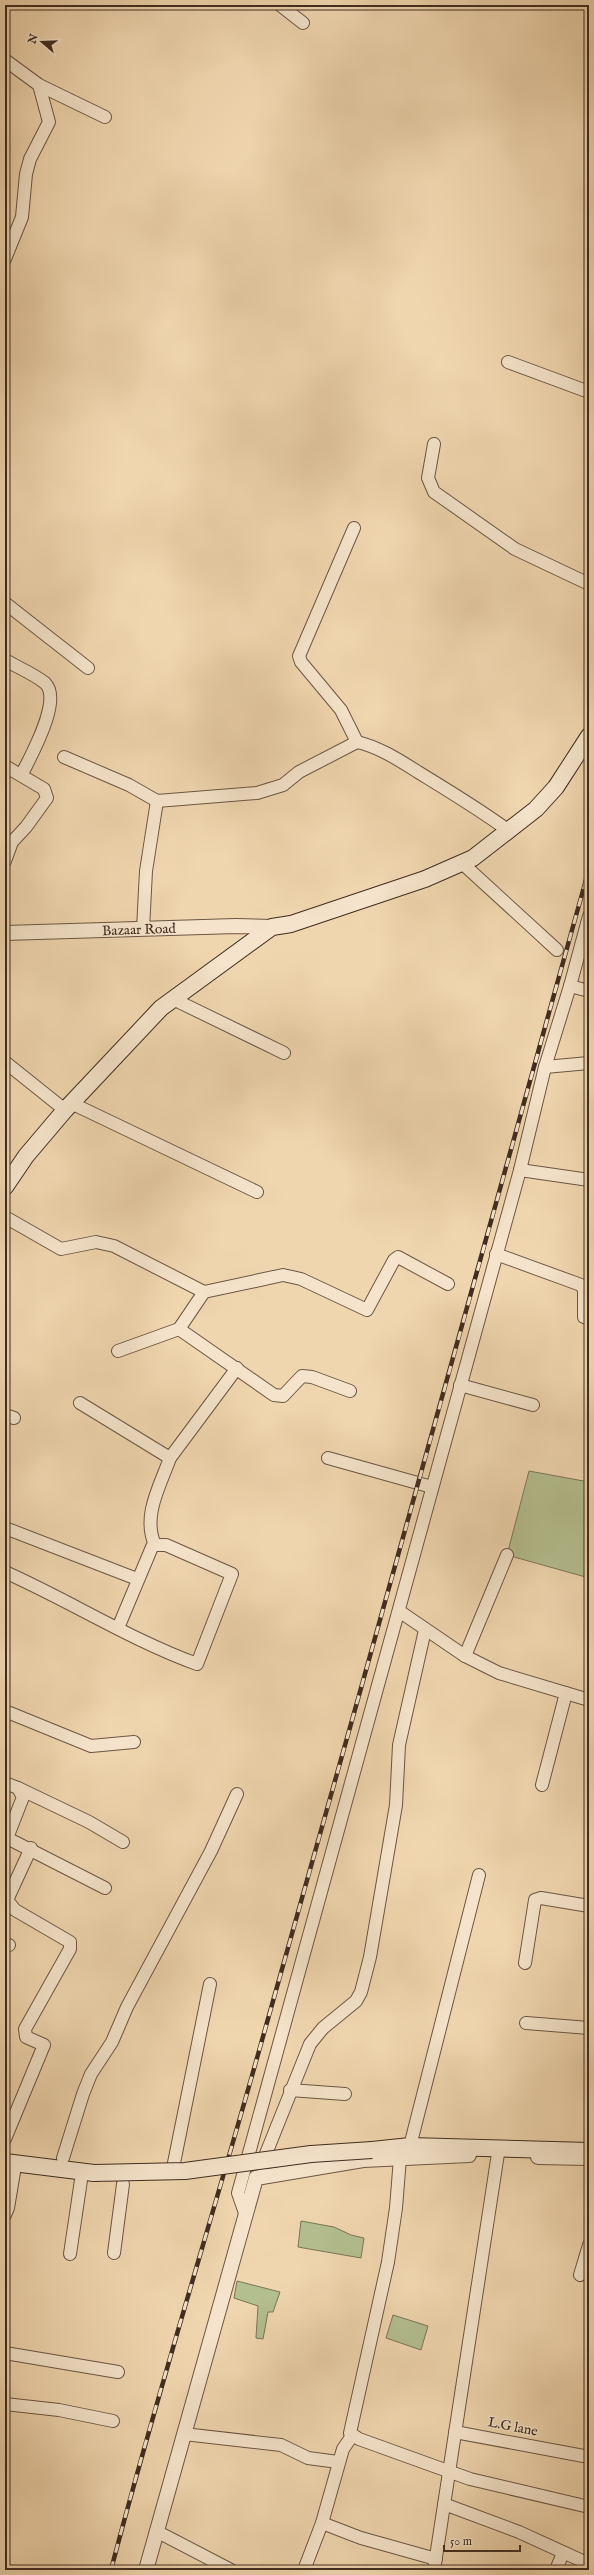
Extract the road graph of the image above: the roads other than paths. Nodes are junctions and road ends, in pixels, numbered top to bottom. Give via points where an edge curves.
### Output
1 (280, 5) edge
2 (303, 23) dead end
3 (5, 60) edge
4 (39, 85) junction
5 (105, 117) dead end
6 (5, 259) edge
7 (508, 362) dead end
8 (589, 392) edge
9 (434, 444) dead end
10 (354, 528) dead end
11 (589, 584) edge
12 (5, 603) edge
13 (5, 660) edge
14 (88, 668) dead end
15 (589, 736) edge
16 (357, 742) junction
17 (64, 757) dead end
18 (5, 766) edge
19 (22, 774) junction
20 (157, 801) junction
21 (508, 831) junction
22 (5, 861) edge
23 (462, 863) junction
24 (589, 916) edge
25 (272, 926) junction
26 (143, 929) junction
27 (5, 931) edge
28 (557, 950) dead end
29 (570, 986) junction
30 (589, 991) edge
31 (173, 999) junction
32 (284, 1053) dead end
33 (5, 1062) edge
34 (589, 1063) edge
35 (545, 1067) junction
36 (68, 1107) junction
37 (520, 1170) junction
38 (589, 1180) edge
39 (5, 1187) edge
40 (257, 1192) dead end
41 (5, 1218) edge
42 (496, 1254) junction
43 (448, 1284) dead end
44 (204, 1292) junction
45 (589, 1319) edge
46 (179, 1329) junction
47 (118, 1351) dead end
48 (237, 1368) junction
49 (460, 1384) junction
50 (350, 1391) dead end
51 (80, 1403) dead end
52 (533, 1405) dead end
53 (170, 1458) junction
54 (328, 1458) dead end
55 (432, 1487) junction
56 (5, 1528) edge
57 (155, 1545) junction
58 (507, 1554) dead end
59 (5, 1572) edge
60 (137, 1579) junction
61 (399, 1611) junction
62 (118, 1628) junction
63 (425, 1630) junction
64 (465, 1656) junction
65 (566, 1693) junction
66 (588, 1696) edge
67 (5, 1711) edge
68 (134, 1742) dead end
69 (5, 1783) edge
70 (542, 1785) dead end
71 (18, 1788) junction
72 (237, 1794) dead end
73 (6, 1838) edge
74 (122, 1842) dead end
75 (31, 1848) junction
76 (479, 1875) dead end
77 (105, 1888) dead end
78 (589, 1906) edge
79 (525, 1963) dead end
80 (210, 1984) dead end
81 (526, 2023) dead end
82 (589, 2028) edge
83 (290, 2090) junction
84 (345, 2094) dead end
85 (5, 2139) edge
86 (410, 2146) junction
87 (498, 2150) junction
88 (589, 2151) edge
89 (63, 2158) dead end
90 (400, 2158) junction
91 (589, 2158) edge
92 (174, 2164) dead end
93 (10, 2167) edge
94 (87, 2177) junction
95 (256, 2178) junction
96 (123, 2184) dead end
97 (5, 2215) edge
98 (246, 2216) junction
99 (589, 2246) edge
100 (114, 2253) dead end
101 (70, 2254) dead end
102 (580, 2275) dead end
103 (5, 2353) edge
104 (118, 2372) dead end
105 (5, 2404) edge
106 (113, 2421) dead end
107 (455, 2432) junction
108 (184, 2434) junction
109 (352, 2436) junction
110 (589, 2458) edge
111 (338, 2462) junction
112 (448, 2471) junction
113 (444, 2504) junction
114 (589, 2507) edge
115 (322, 2523) junction
116 (156, 2532) junction
117 (563, 2553) junction
118 (435, 2564) edge
119 (589, 2564) edge
120 (146, 2570) edge
121 (232, 2570) edge
122 (304, 2570) edge
123 (556, 2570) edge

1 - 2 street
3 - 4 street
4 - 5 street
4 - 6 street via 49,122 30,159 22,218
7 - 8 street
9 - 11 street via 428,478 434,492 515,549
10 - 16 street via 299,656 301,662 341,710
12 - 14 street
13 - 19 street via 45,683 50,693 47,721
15 - 21 main road via 556,787 536,810
16 - 20 street via 299,772 283,785 257,793
16 - 21 street via 369,745 394,758 485,813
17 - 20 street via 129,785
18 - 19 street
19 - 22 street via 44,789 47,798 12,842
20 - 26 street via 146,871
21 - 23 main road via 473,858
23 - 25 main road via 425,879 291,924
23 - 28 street
24 - 29 street
25 - 26 street, Bazaar Road
25 - 31 main road
26 - 27 street, Bazaar Road
29 - 30 street
29 - 35 street
31 - 32 street
31 - 36 main road via 161,1008
33 - 36 street
34 - 35 street
35 - 37 street
36 - 39 main road via 26,1156
36 - 40 street
37 - 38 street
37 - 42 street
41 - 44 street via 61,1249 96,1242 114,1246
42 - 45 street via 581,1285 584,1290 584,1317
42 - 49 street
43 - 44 street via 398,1258 394,1260 367,1310 301,1279 283,1274
44 - 46 street
46 - 47 street
46 - 48 street
48 - 50 street via 279,1397 286,1394 302,1376 312,1377
48 - 53 street
49 - 52 street
49 - 55 street
51 - 53 street
53 - 57 street via 150,1518 149,1529
54 - 55 street
55 - 61 street
56 - 60 street
57 - 60 street
57 - 62 street via 166,1545 233,1575 200,1662 195,1663
58 - 64 street
59 - 62 street
60 - 62 street
61 - 63 street
61 - 98 street via 238,2193
63 - 64 street
63 - 83 street via 399,1745 396,1805 370,1957 361,1992 356,2001 315,2035
64 - 65 street via 499,1673
65 - 66 street
65 - 70 street
67 - 68 street via 91,1746
69 - 71 street
71 - 73 street via 22,1797
71 - 74 street via 89,1822
72 - 89 street via 211,1851 127,2007 112,2042 91,2074
73 - 75 street
75 - 77 street
75 - 85 street via 6,1900 15,1910 70,1942 70,1949 25,2029 26,2037 44,2045
76 - 86 street
78 - 79 street via 541,1898 535,1900
80 - 92 street
81 - 82 street
83 - 84 street
83 - 95 street
86 - 87 main road
86 - 94 main road, bridge via 311,2154 184,2171
87 - 88 main road
87 - 90 street
87 - 91 street via 570,2159
87 - 107 street
90 - 95 street via 363,2160
90 - 109 street via 388,2262 351,2425
93 - 94 main road
93 - 97 street via 8,2208
94 - 101 street
95 - 98 street
96 - 100 street
98 - 108 street
99 - 102 street
103 - 104 street
105 - 106 street via 59,2410
107 - 110 street, L.G lane
107 - 112 street
108 - 111 street via 281,2445 308,2458
108 - 116 street
109 - 111 street
109 - 112 street
111 - 115 street
112 - 113 street
112 - 114 street
113 - 117 street via 519,2532
113 - 118 street
115 - 118 street
115 - 122 street
116 - 120 street
116 - 121 street
117 - 119 street
117 - 123 street

